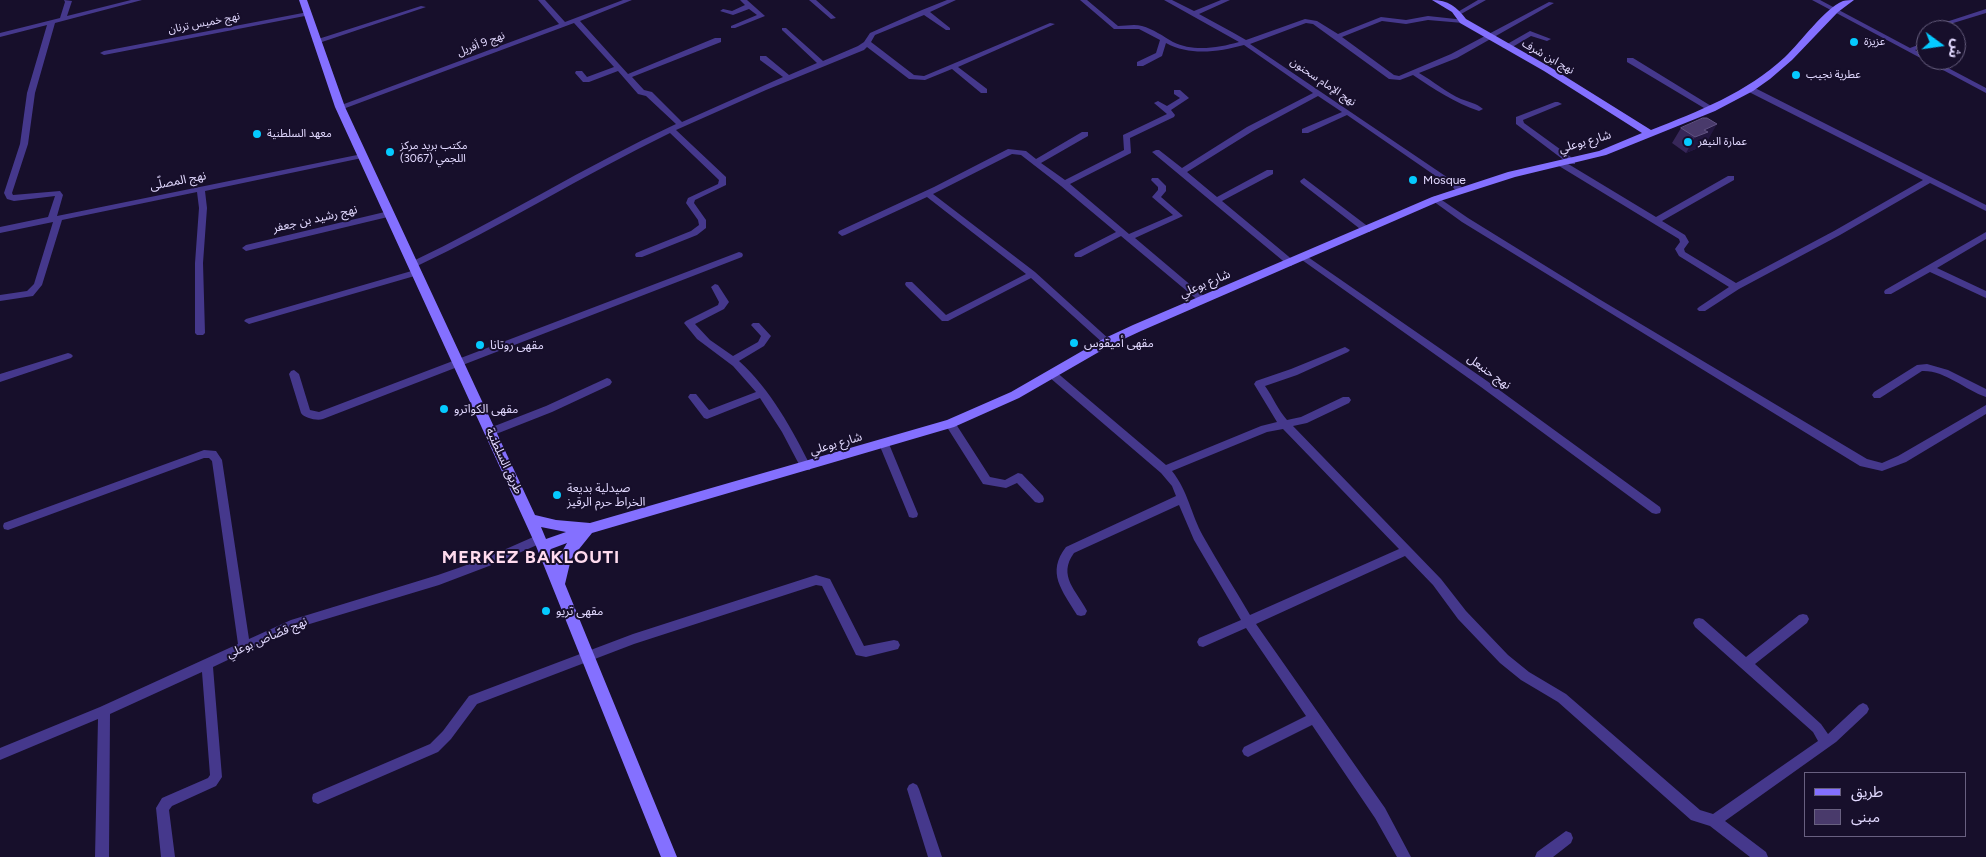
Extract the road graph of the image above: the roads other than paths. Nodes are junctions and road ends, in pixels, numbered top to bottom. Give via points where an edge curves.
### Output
1 (67, 0) edge
2 (139, 0) edge
3 (303, 0) edge
4 (541, 0) edge
5 (629, 0) edge
6 (742, 0) edge
7 (812, 0) edge
8 (953, 0) edge
9 (1084, 0) edge
10 (1167, 0) edge
11 (1228, 0) edge
12 (1436, 0) edge
13 (1483, 0) edge
14 (1814, 0) edge
15 (1850, 0) edge
16 (116, 2) edge
17 (1551, 3) dead end
18 (750, 6) junction
19 (423, 7) dead end
20 (927, 8) junction
21 (1835, 10) junction
22 (723, 11) dead end
23 (1982, 12) edge
24 (1195, 13) junction
25 (308, 14) junction
26 (1461, 17) junction
27 (1986, 17) edge
28 (63, 18) junction
29 (833, 18) dead end
30 (575, 20) junction
31 (1956, 20) edge
32 (52, 21) junction
33 (563, 24) junction
34 (1052, 24) dead end
35 (734, 27) dead end
36 (948, 29) dead end
37 (784, 30) dead end
38 (0, 35) edge
39 (1487, 36) junction
40 (1337, 37) junction
41 (1547, 39) dead end
42 (718, 40) dead end
43 (1163, 40) junction
44 (316, 41) junction
45 (867, 43) junction
46 (1246, 43) junction
47 (1506, 46) junction
48 (1916, 48) edge
49 (1910, 50) junction
50 (1916, 53) edge
51 (104, 54) dead end
52 (763, 58) dead end
53 (1630, 60) dead end
54 (822, 64) junction
55 (1140, 64) dead end
56 (952, 66) junction
57 (618, 69) junction
58 (1947, 70) edge
59 (1413, 72) junction
60 (579, 73) dead end
61 (626, 77) junction
62 (788, 78) junction
63 (1750, 89) junction
64 (984, 91) dead end
65 (1986, 91) edge
66 (1177, 92) dead end
67 (1319, 93) junction
68 (1158, 103) dead end
69 (1558, 104) dead end
70 (340, 107) junction
71 (1167, 109) junction
72 (1479, 109) dead end
73 (1712, 109) junction
74 (1348, 112) junction
75 (680, 125) junction
76 (671, 130) junction
77 (1305, 131) dead end
78 (1085, 134) dead end
79 (1650, 134) junction
80 (1156, 152) dead end
81 (362, 156) junction
82 (1035, 162) junction
83 (1567, 163) junction
84 (1182, 172) junction
85 (1270, 172) dead end
86 (1731, 178) dead end
87 (1155, 180) dead end
88 (1930, 180) junction
89 (1304, 181) dead end
90 (1064, 184) junction
91 (201, 189) junction
92 (1462, 190) junction
93 (927, 193) junction
94 (1436, 199) junction
95 (1216, 202) junction
96 (1986, 208) edge
97 (389, 214) junction
98 (54, 219) junction
99 (1656, 221) junction
100 (0, 230) edge
101 (1367, 230) junction
102 (842, 233) dead end
103 (1125, 235) junction
104 (1986, 235) edge
105 (246, 248) dead end
106 (639, 255) dead end
107 (739, 255) dead end
108 (1078, 255) dead end
109 (1304, 258) junction
110 (1292, 263) junction
111 (1930, 268) junction
112 (413, 269) junction
113 (1032, 274) junction
114 (909, 284) dead end
115 (715, 287) dead end
116 (1736, 287) junction
117 (1888, 292) dead end
118 (1986, 295) edge
119 (0, 298) edge
120 (1203, 300) junction
121 (1702, 309) dead end
122 (249, 321) dead end
123 (756, 325) dead end
124 (200, 333) dead end
125 (1107, 342) junction
126 (1345, 350) dead end
127 (68, 356) dead end
128 (732, 361) junction
129 (458, 363) junction
130 (294, 374) dead end
131 (1052, 374) junction
132 (0, 378) edge
133 (608, 382) dead end
134 (762, 393) junction
135 (1986, 393) edge
136 (1877, 395) dead end
137 (693, 396) dead end
138 (1346, 400) dead end
139 (1986, 409) edge
140 (1283, 423) junction
141 (950, 424) junction
142 (491, 432) junction
143 (884, 444) junction
144 (806, 467) junction
145 (1166, 470) junction
146 (1183, 498) junction
147 (1040, 499) dead end
148 (1656, 510) dead end
149 (913, 514) dead end
150 (531, 519) junction
151 (600, 525) junction
152 (8, 526) dead end
153 (542, 542) junction
154 (1406, 550) junction
155 (559, 586) junction
156 (1081, 611) dead end
157 (1803, 619) dead end
158 (1248, 622) junction
159 (1699, 623) dead end
160 (1203, 642) dead end
161 (894, 645) dead end
162 (244, 647) junction
163 (587, 655) junction
164 (1746, 664) junction
165 (206, 665) junction
166 (1863, 709) dead end
167 (104, 711) junction
168 (1315, 717) junction
169 (1825, 741) junction
170 (1248, 751) dead end
171 (0, 754) edge
172 (912, 789) dead end
173 (318, 798) dead end
174 (1714, 820) junction
175 (1566, 838) dead end
176 (102, 857) edge
177 (168, 857) edge
178 (669, 857) edge
179 (935, 857) edge
180 (1404, 857) edge
181 (1542, 857) edge
182 (1761, 857) edge

1 - 28 street
2 - 16 street
3 - 25 street
4 - 33 street
5 - 30 street, نهج 9 أفريل
6 - 18 street
7 - 29 street
8 - 20 street
9 - 43 street via 1116,28 1142,28
10 - 24 street, نهج الإمام سحنون
11 - 24 street
12 - 26 street, نهج ابن شرف
13 - 26 street
14 - 21 street
15 - 21 street, شارع بوعلي
16 - 28 street
17 - 39 street
18 - 22 street via 733,13
18 - 35 street via 762,16
19 - 44 street
20 - 36 street
20 - 45 street via 872,34
21 - 49 street
21 - 63 street, شارع بوعلي via 1778,68
23 - 27 street
23 - 31 street
24 - 46 street, نهج الإمام سحنون
25 - 44 street, طريق السلطنية
25 - 51 street, نهج خميس ترنان
26 - 39 street, نهج ابن شرف
26 - 40 street via 1406,22 1381,19
28 - 32 street
30 - 33 street, نهج 9 أفريل
30 - 57 street
32 - 38 street
32 - 98 street via 31,93 24,144 8,193 14,198 57,193
33 - 70 street, نهج 9 أفريل
34 - 56 street
37 - 54 street
39 - 47 street, نهج ابن شرف
39 - 59 street via 1454,56
40 - 46 street via 1315,22 1305,20
40 - 59 street via 1392,77 1400,78
41 - 47 street via 1530,33
42 - 61 street
43 - 46 street via 1183,48 1204,50
43 - 55 street via 1159,54
44 - 70 street, طريق السلطنية
45 - 54 street
45 - 56 street via 912,77 925,78
46 - 67 street, نهج الإمام سحنون
47 - 79 street, نهج ابن شرف
48 - 49 street
49 - 50 street
52 - 62 street
53 - 73 street
54 - 62 street
56 - 64 street
57 - 60 street via 586,80
57 - 61 street
58 - 65 street
59 - 72 street
61 - 75 street via 640,92 649,94
62 - 75 street
63 - 73 street, شارع بوعلي
63 - 88 street
66 - 71 street via 1184,98
67 - 74 street, نهج الإمام سحنون
67 - 84 street via 1250,129
68 - 71 street
69 - 83 street via 1519,119 1520,124
70 - 81 street, طريق السلطنية
71 - 90 street via 1171,115 1126,138 1128,151
73 - 79 street, شارع بوعلي
74 - 77 street
74 - 92 street, نهج الإمام سحنون
75 - 76 street
76 - 106 street via 723,179 722,186 692,198 690,203 702,220 702,226 694,233
76 - 112 street via 603,163
78 - 82 street
79 - 83 street, شارع بوعلي
80 - 84 street
81 - 91 street, نهج المصلّى
81 - 97 street, طريق السلطنية
82 - 90 street
82 - 93 street via 1023,153 1011,151
83 - 92 street, شارع بوعلي via 1531,169
83 - 99 street
84 - 95 street
85 - 95 street
86 - 99 street
87 - 103 street via 1162,186 1156,197 1179,216
88 - 96 street
88 - 116 street
89 - 101 street
90 - 103 street
91 - 98 street, نهج المصلّى
91 - 124 street
92 - 94 street, شارع بوعلي
93 - 102 street
93 - 113 street
94 - 101 street, شارع بوعلي
94 - 139 street via 1588,296 1864,463 1882,467 1902,459
95 - 110 street
97 - 105 street, نهج رشيد بن جعفر
97 - 112 street, طريق السلطنية
98 - 100 street, نهج المصلّى
98 - 119 street via 38,285 30,294
99 - 116 street via 1684,238 1685,243 1679,249 1682,254
101 - 109 street, شارع بوعلي
103 - 108 street
103 - 120 street
104 - 111 street
107 - 129 street
109 - 110 street, شارع بوعلي
109 - 148 street, نهج حنبعل
110 - 120 street, شارع بوعلي
111 - 117 street
111 - 118 street
112 - 122 street
112 - 129 street, طريق السلطنية
113 - 114 street via 945,319
113 - 125 street
115 - 128 street via 724,302 721,307 689,323 708,345 718,348
116 - 121 street
120 - 125 street, شارع بوعلي
123 - 128 street via 766,336 761,344
125 - 131 street, شارع بوعلي
126 - 140 street via 1259,384
127 - 132 street
128 - 134 street
129 - 130 street via 319,416 306,413
129 - 142 street, طريق السلطنية
131 - 141 street, شارع بوعلي via 990,408
131 - 145 street
133 - 142 street
134 - 137 street via 707,415
134 - 144 street
135 - 136 street via 1924,367
138 - 140 street via 1303,420
140 - 145 street
140 - 154 street
141 - 143 street, شارع بوعلي
141 - 147 street via 987,481 1006,484 1018,477
142 - 150 street, طريق السلطنية
143 - 144 street, شارع بوعلي
143 - 149 street
144 - 151 street, شارع بوعلي
145 - 146 street
146 - 156 street via 1070,550 1060,571
146 - 158 street via 1198,537
150 - 151 street via 556,526
150 - 153 street, طريق السلطنية
151 - 153 street, شارع بوعلي
151 - 155 street via 586,533 564,558
152 - 162 street via 204,454 212,454 217,460
153 - 155 street, طريق السلطنية
153 - 162 street, نهج قصّاص بوعلي via 439,580 291,625
154 - 158 street
154 - 174 street via 1504,659 1524,676 1562,698 1696,815
155 - 163 street, طريق السلطنية
157 - 164 street
158 - 160 street
158 - 168 street
159 - 164 street
161 - 163 street via 866,652 860,650 826,582 820,579
162 - 165 street, نهج قصّاص بوعلي
163 - 173 street via 473,700 434,748
163 - 178 street, طريق السلطنية
164 - 169 street via 1817,728
165 - 167 street, نهج قصّاص بوعلي
165 - 177 street via 216,777 212,782 167,802 162,808
166 - 169 street
167 - 171 street, نهج قصّاص بوعلي
167 - 176 street
168 - 170 street
168 - 180 street via 1380,813
169 - 174 street
172 - 179 street
174 - 182 street
175 - 181 street

